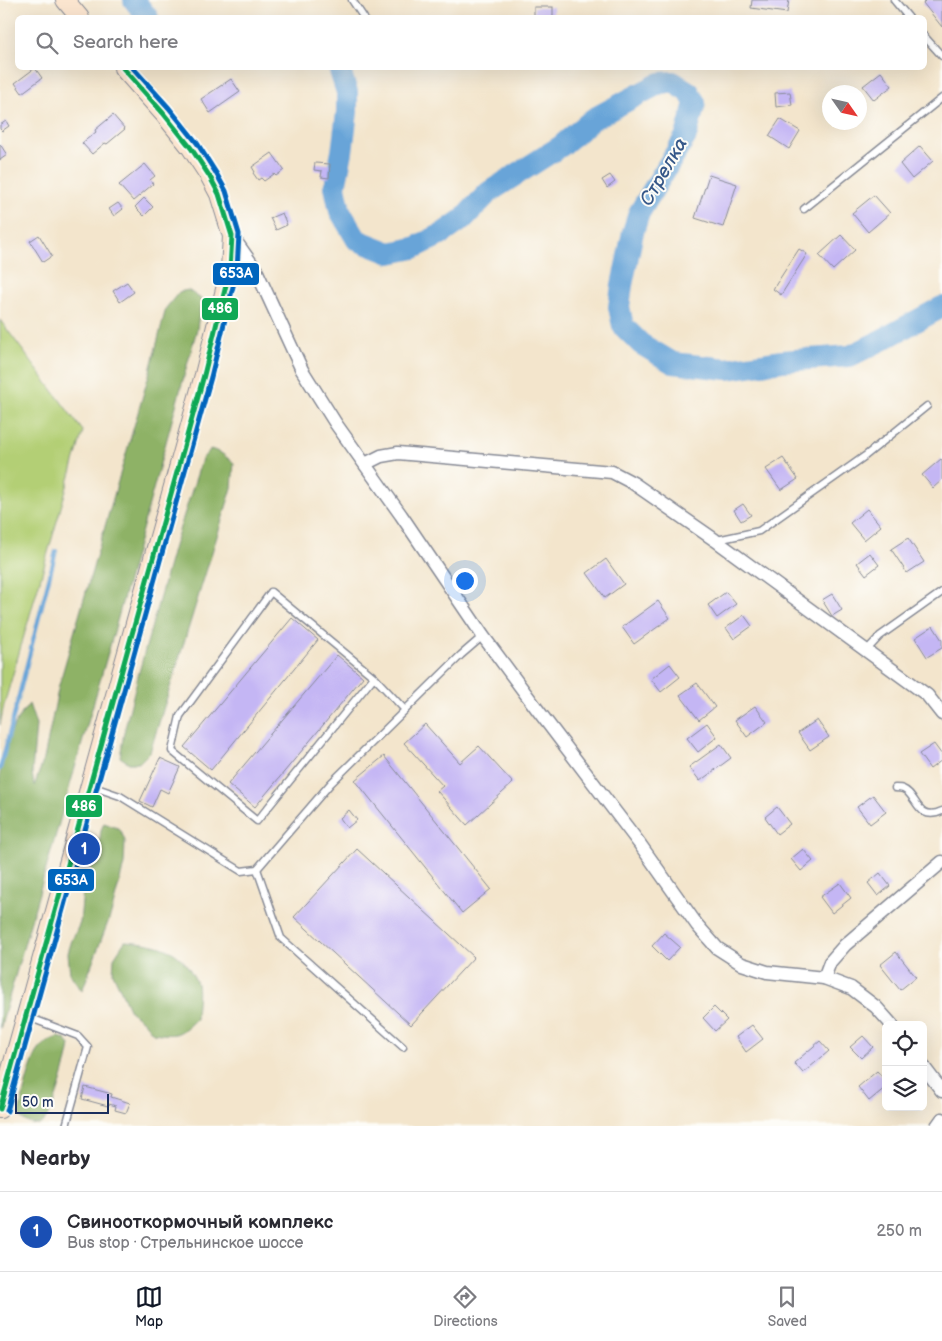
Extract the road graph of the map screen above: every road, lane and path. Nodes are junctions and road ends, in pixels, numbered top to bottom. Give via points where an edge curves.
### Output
1 (65, 0) edge
2 (352, 0) edge
3 (894, 0) edge
4 (78, 15) edge
5 (362, 15) edge
6 (906, 15) edge
7 (927, 39) edge
8 (942, 56) edge
9 (125, 70) edge
10 (942, 98) edge
11 (804, 209) dead end
12 (232, 236) junction
13 (927, 406) dead end
14 (365, 464) junction
15 (715, 540) junction
16 (942, 592) edge
17 (483, 636) junction
18 (866, 651) junction
19 (374, 678) junction
20 (405, 710) junction
21 (942, 714) edge
22 (90, 785) junction
23 (894, 788) dead end
24 (942, 811) edge
25 (942, 862) edge
26 (257, 869) junction
27 (824, 978) junction
28 (26, 1016) junction
29 (888, 1021) edge
30 (404, 1047) dead end
31 (927, 1071) edge
32 (942, 1091) edge
33 (0, 1109) edge
34 (942, 1119) edge
35 (66, 1126) edge
36 (937, 1126) edge

1 - 4 main road
2 - 5 lane
3 - 6 lane
7 - 8 lane
9 - 12 main road via 191,148 219,194
10 - 11 lane
12 - 14 street via 256,270 302,370
12 - 22 main road via 230,269 206,369
13 - 15 lane via 865,456 759,532
14 - 15 street via 381,456 398,453 612,472
14 - 17 street
15 - 18 street
16 - 18 lane via 880,636
17 - 20 lane
17 - 27 street via 697,925 718,948 742,964 767,972
18 - 21 street via 927,695
19 - 19 lane via 271,592 180,716 172,751 257,821
19 - 20 lane
20 - 26 lane via 331,783
22 - 26 lane via 120,796 241,871
22 - 28 main road
23 - 24 lane via 908,792 919,808 930,814
25 - 27 street via 845,945 830,962
26 - 30 lane via 281,938
27 - 29 street via 851,988
28 - 33 main road
28 - 35 lane via 78,1036 88,1048
31 - 32 street
34 - 36 street

